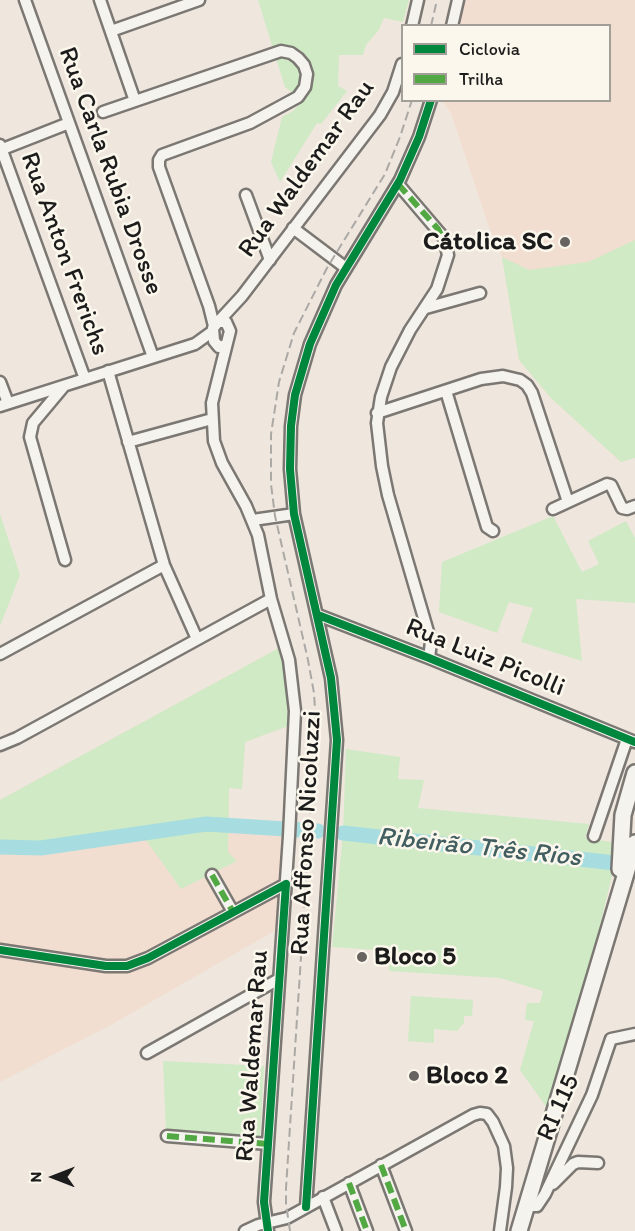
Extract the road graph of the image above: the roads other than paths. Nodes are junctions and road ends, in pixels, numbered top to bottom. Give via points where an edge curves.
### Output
1 (25, 0) edge
2 (100, 0) edge
3 (199, 0) edge
4 (418, 0) edge
5 (459, 0) edge
6 (412, 24) edge
7 (453, 24) edge
8 (111, 31) junction
9 (401, 67) edge
10 (135, 101) junction
11 (430, 102) edge
12 (103, 112) dead end
13 (69, 123) junction
14 (0, 148) edge
15 (399, 182) junction
16 (246, 195) dead end
17 (440, 226) dead end
18 (293, 228) junction
19 (270, 260) junction
20 (346, 268) junction
21 (480, 293) dead end
22 (426, 308) junction
23 (220, 325) junction
24 (195, 344) junction
25 (219, 345) junction
26 (153, 357) junction
27 (108, 371) junction
28 (85, 379) junction
29 (0, 382) edge
30 (64, 385) junction
31 (446, 391) junction
32 (4, 405) edge
33 (377, 413) junction
34 (212, 419) junction
35 (128, 442) junction
36 (568, 502) junction
37 (635, 506) edge
38 (553, 509) dead end
39 (294, 514) junction
40 (253, 520) junction
41 (493, 531) dead end
42 (65, 560) dead end
43 (164, 564) junction
44 (271, 599) junction
45 (318, 615) junction
46 (197, 639) junction
47 (0, 654) edge
48 (429, 657) junction
49 (631, 741) edge
50 (0, 745) edge
51 (635, 773) edge
52 (594, 836) dead end
53 (635, 843) edge
54 (212, 875) dead end
55 (635, 880) edge
56 (286, 884) junction
57 (233, 912) junction
58 (611, 922) junction
59 (0, 950) edge
60 (279, 979) junction
61 (635, 1034) edge
62 (147, 1053) dead end
63 (167, 1136) dead end
64 (268, 1144) junction
65 (598, 1163) dead end
66 (379, 1167) junction
67 (349, 1183) junction
68 (545, 1194) junction
69 (323, 1197) junction
70 (526, 1206) junction
71 (306, 1207) junction
72 (391, 1208) dead end
73 (267, 1227) edge
74 (245, 1231) edge
75 (336, 1231) edge
76 (367, 1231) edge
77 (406, 1231) edge
78 (500, 1231) edge
79 (519, 1231) edge

1 - 13 street, Rua Carla Rubia Drosse
2 - 8 street
3 - 8 street
4 - 6 street
5 - 7 street
8 - 10 street
9 - 18 street, Rua Waldemar Rau via 380,115
10 - 12 street
10 - 23 street via 281,51 291,53 304,65 305,87 291,102 250,123 162,155 159,160 209,306
11 - 15 street, Rua Affonso Nicoluzzi
13 - 14 street
13 - 26 street, Rua Carla Rubia Drosse
14 - 28 street, Rua Anton Frerichs
15 - 17 street
15 - 20 street, Rua Affonso Nicoluzzi
15 - 22 street via 447,246 447,265
16 - 19 street
18 - 19 street, Rua Waldemar Rau
18 - 20 street
19 - 23 street, Rua Waldemar Rau
20 - 39 street, Rua Affonso Nicoluzzi via 309,344 295,395 290,447
21 - 22 street
22 - 33 street via 398,350
23 - 24 street
23 - 25 street, Rua Waldemar Rau
23 - 25 street
24 - 25 street
24 - 26 street
25 - 34 street, Rua Waldemar Rau
26 - 27 street
27 - 28 street
27 - 35 street
28 - 30 street
29 - 32 street
30 - 32 street
30 - 42 street via 33,423 30,437
31 - 33 street
31 - 36 street via 503,376 527,385
31 - 41 street via 487,527
33 - 48 street via 388,495 431,642
34 - 35 street
34 - 40 street, Rua Waldemar Rau via 219,456
35 - 43 street
36 - 37 street via 607,484 622,508
36 - 38 street
39 - 40 street
39 - 45 street, Rua Affonso Nicoluzzi
40 - 44 street, Rua Waldemar Rau
43 - 46 street
43 - 47 street
44 - 46 street
44 - 56 street, Rua Waldemar Rau via 289,660 294,702
45 - 48 street, Rua Luiz Picolli
45 - 71 street, Rua Affonso Nicoluzzi via 334,698 337,741
46 - 50 street
48 - 49 street, Rua Luiz Picolli
49 - 52 street
51 - 58 highway via 623,815 619,878
53 - 58 highway
54 - 57 street
55 - 58 highway
56 - 57 street
56 - 60 street, Rua Waldemar Rau
57 - 59 street via 128,966
58 - 70 highway
60 - 62 street
60 - 64 street, Rua Waldemar Rau
61 - 68 street, RI 115 via 611,1039 592,1095
63 - 64 street
64 - 73 street, Rua Waldemar Rau via 264,1202
65 - 68 street via 573,1164
66 - 67 street
66 - 72 street
66 - 77 street
66 - 78 street via 473,1115 487,1114 494,1122 506,1157
67 - 69 street
67 - 76 street
68 - 70 street via 537,1206
69 - 71 street
69 - 75 street
70 - 79 highway
71 - 73 street
73 - 74 street via 258,1225

